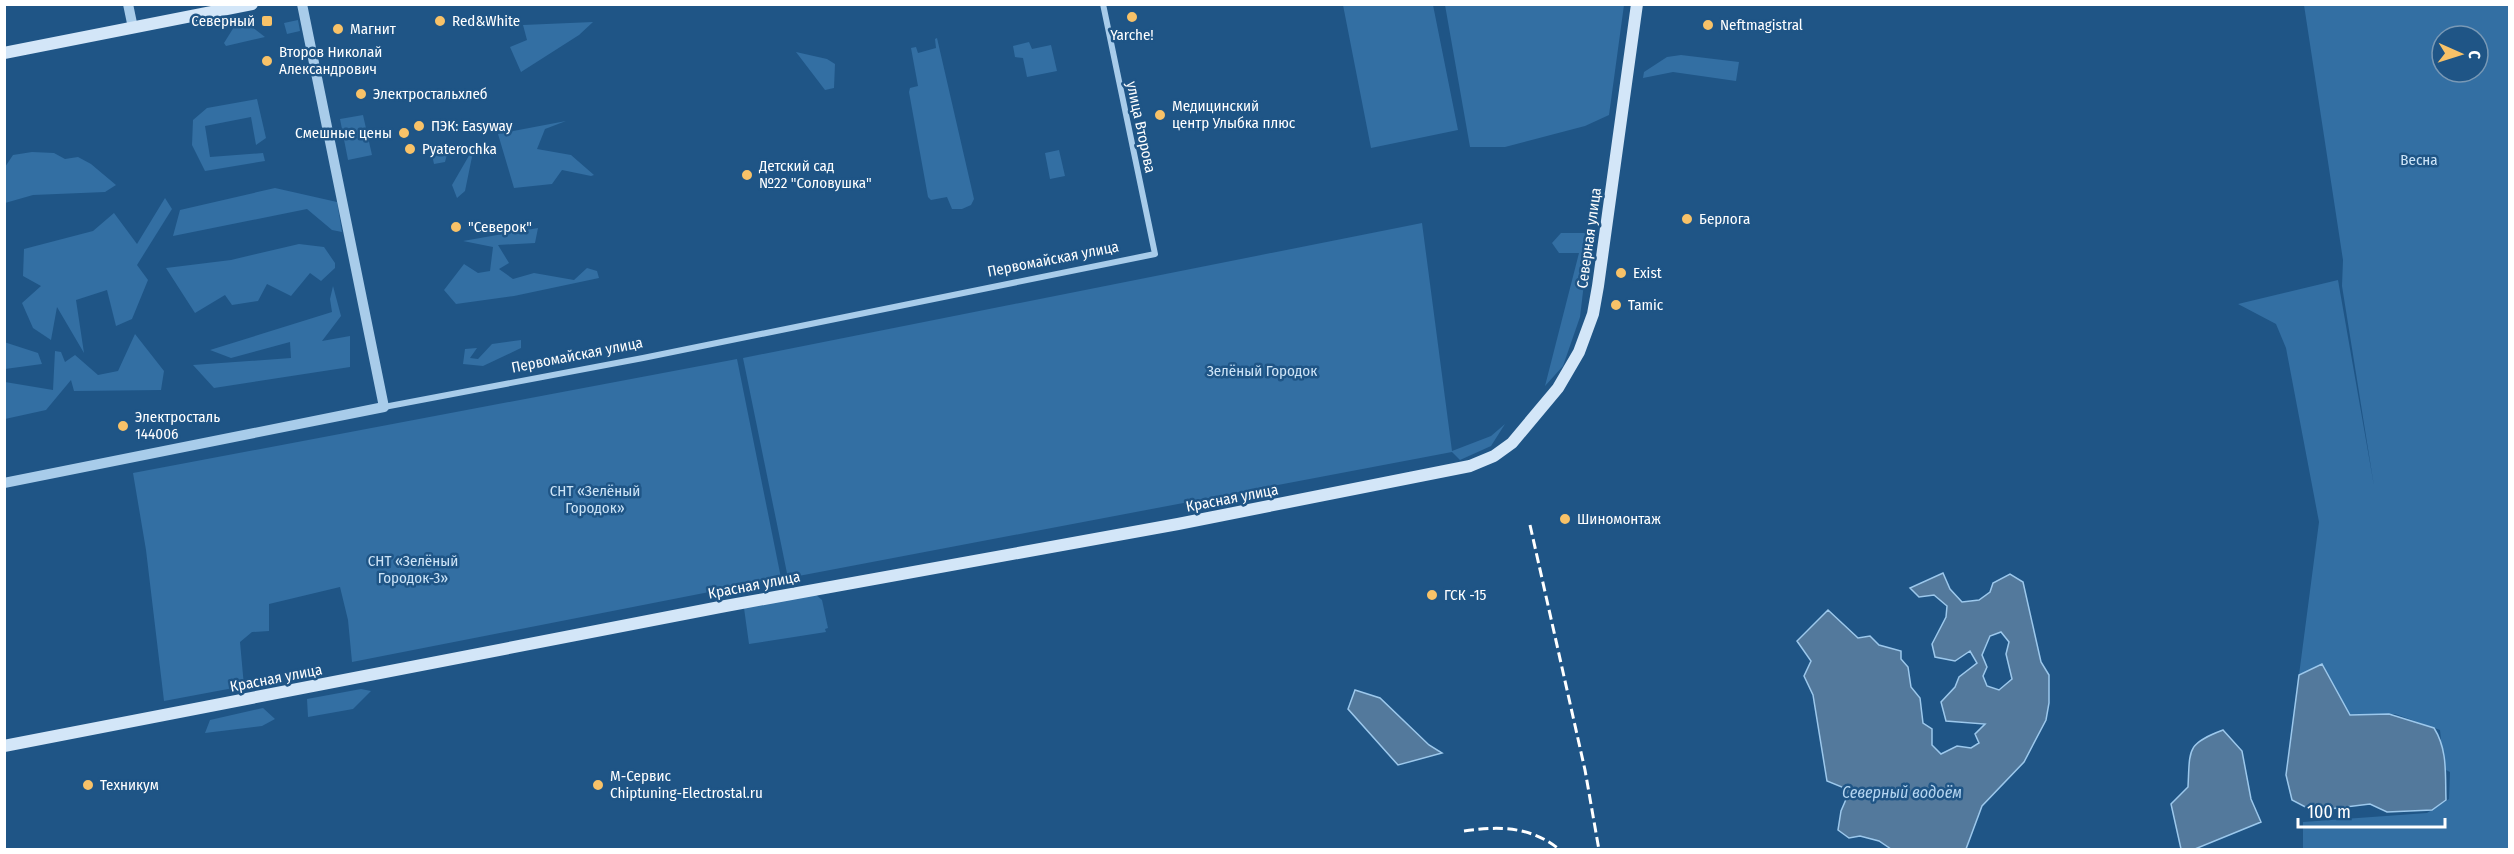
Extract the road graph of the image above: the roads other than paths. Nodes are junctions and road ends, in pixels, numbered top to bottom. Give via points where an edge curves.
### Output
1 (128, 4) edge
2 (252, 4) edge
3 (302, 4) edge
4 (1103, 4) edge
5 (1637, 4) edge
6 (134, 28) junction
7 (4, 53) edge
8 (1155, 254) joint
9 (384, 407) junction
10 (1505, 448) joint
11 (4, 483) edge
12 (4, 746) edge

1 - 6 street
2 - 6 main road
3 - 9 street
4 - 8 street, улица Второва
5 - 10 main road, Северная улица via 1593,314 1579,352 1558,388
6 - 7 main road
8 - 9 street, Первомайская улица
9 - 11 street, Первомайская улица
10 - 12 main road, Красная улица via 1470,466 1376,486 720,607

